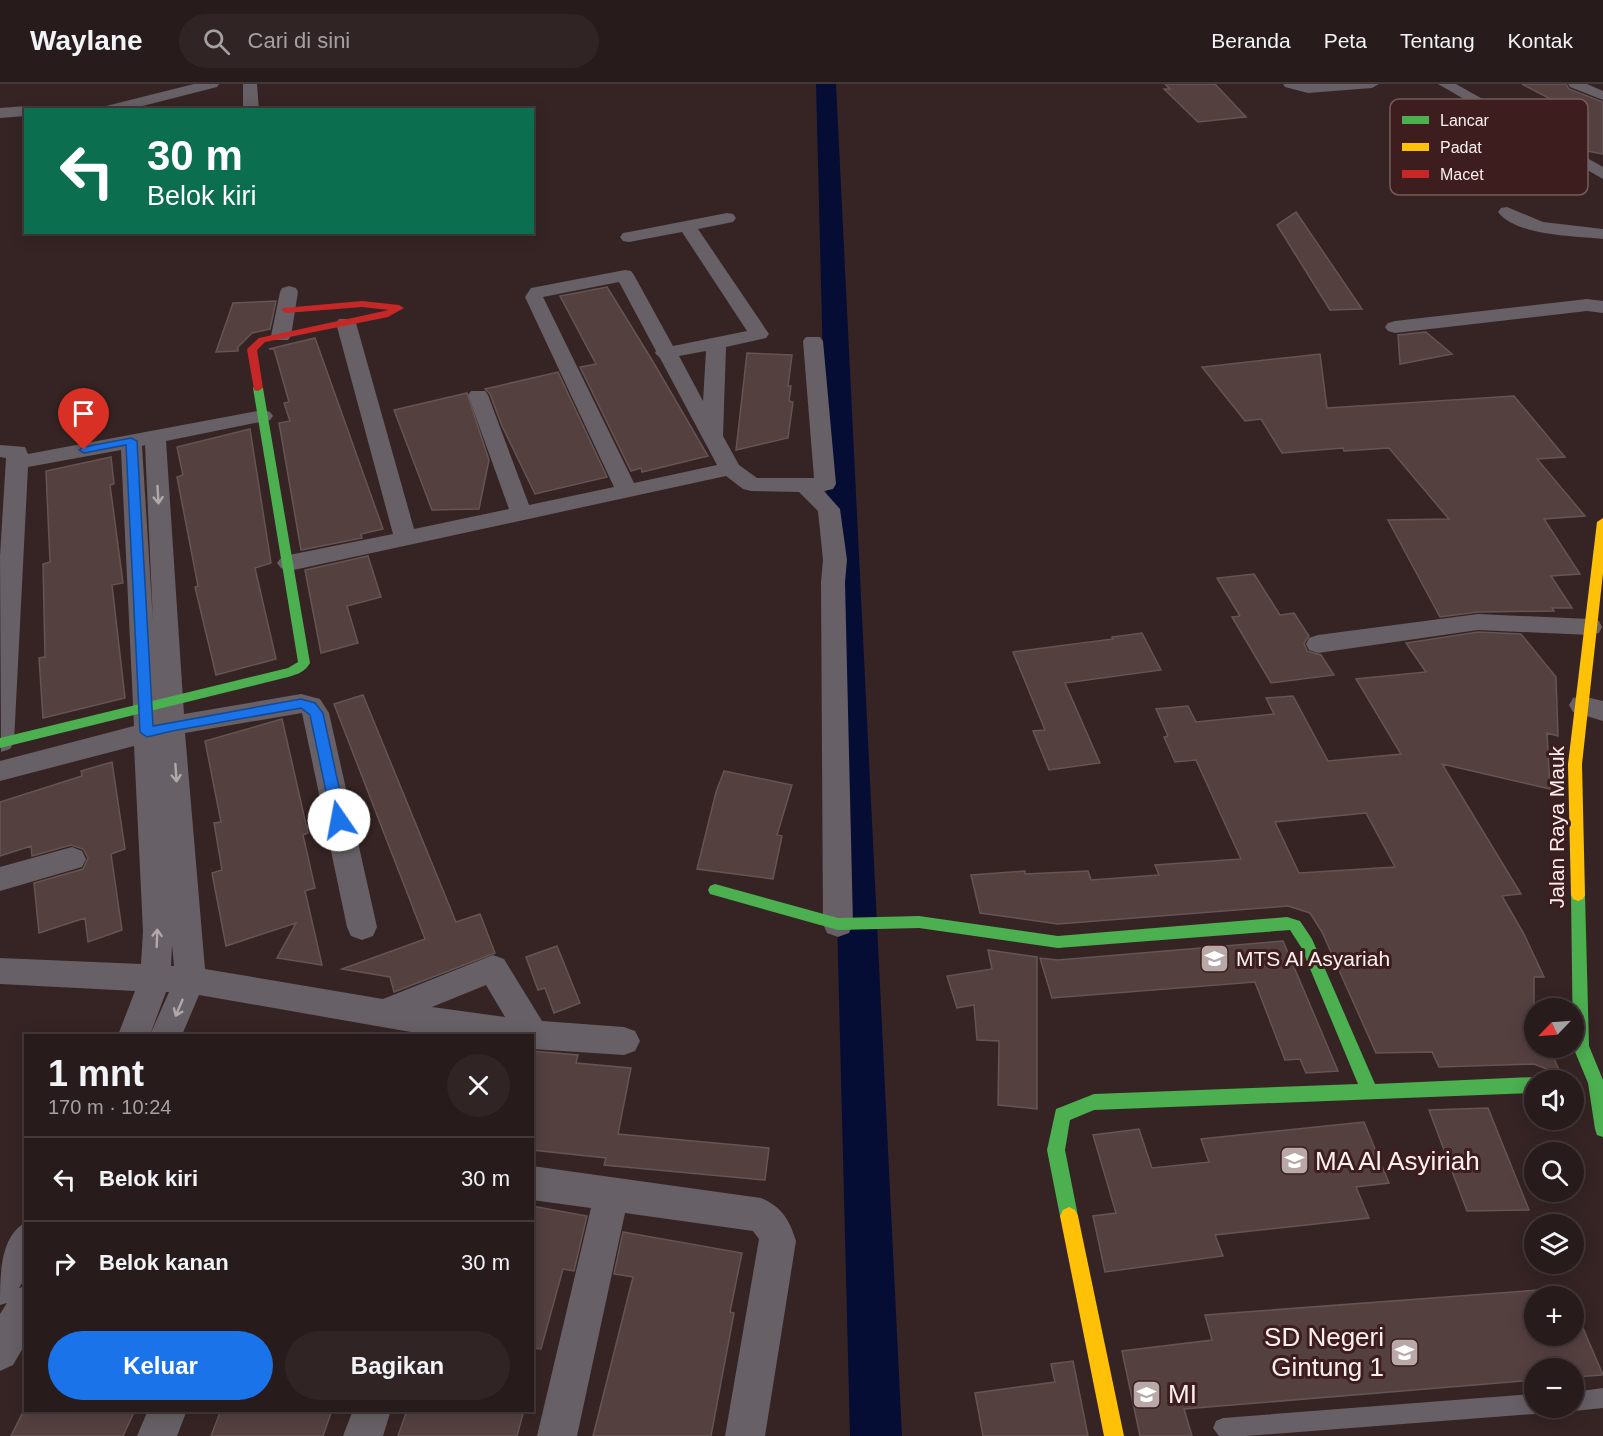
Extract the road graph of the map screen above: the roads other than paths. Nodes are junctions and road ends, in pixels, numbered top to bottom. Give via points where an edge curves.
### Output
1 (212, 84) edge
2 (250, 84) edge
3 (1290, 84) edge
4 (1372, 84) edge
5 (1445, 84) edge
6 (1575, 84) edge
7 (1603, 96) edge
8 (1471, 99) edge
9 (170, 102) edge
10 (123, 108) edge
11 (251, 108) edge
12 (24, 111) edge
13 (0, 113) edge
14 (1588, 165) edge
15 (1603, 174) edge
16 (1507, 212) dead end
17 (727, 218) dead end
18 (687, 226) junction
19 (1603, 234) edge
20 (629, 237) dead end
21 (288, 301) joint
22 (1603, 307) edge
23 (346, 323) junction
24 (1395, 327) dead end
25 (281, 336) junction
26 (813, 341) dead end
27 (716, 343) junction
28 (665, 353) junction
29 (478, 395) dead end
30 (263, 416) junction
31 (143, 439) junction
32 (712, 439) junction
33 (8, 457) edge
34 (730, 469) junction
35 (806, 486) junction
36 (627, 492) junction
37 (522, 515) junction
38 (1603, 522) edge
39 (405, 537) junction
40 (289, 563) junction
41 (1595, 613) edge
42 (1318, 644) dead end
43 (1592, 708) edge
44 (159, 717) junction
45 (1, 742) edge
46 (0, 771) edge
47 (72, 859) dead end
48 (0, 879) edge
49 (714, 890) dead end
50 (846, 924) junction
51 (362, 927) dead end
52 (0, 971) edge
53 (155, 979) junction
54 (190, 980) junction
55 (384, 1013) junction
56 (450, 1030) edge
57 (134, 1034) edge
58 (166, 1034) edge
59 (516, 1034) edge
60 (532, 1034) edge
61 (534, 1035) edge
62 (624, 1041) dead end
63 (1592, 1047) edge
64 (1585, 1083) edge
65 (1524, 1085) edge
66 (1370, 1092) junction
67 (1603, 1129) edge
68 (534, 1183) edge
69 (612, 1194) junction
70 (24, 1244) edge
71 (0, 1287) edge
72 (24, 1308) edge
73 (0, 1352) edge
74 (1603, 1398) edge
75 (1584, 1400) edge
76 (1524, 1405) edge
77 (167, 1412) edge
78 (371, 1412) edge
79 (1223, 1428) dead end
80 (157, 1436) edge
81 (363, 1436) edge
82 (557, 1436) edge
83 (745, 1436) edge
84 (1114, 1436) edge

1 - 9 street
2 - 11 street
3 - 4 street via 1308,89
5 - 8 street
6 - 7 street
9 - 10 street
12 - 13 street
14 - 15 street
16 - 19 street via 1534,227
17 - 18 street
18 - 20 street
18 - 27 street via 759,334
21 - 23 street via 399,308 388,315
21 - 25 street
22 - 24 street via 1587,305
23 - 25 street
23 - 39 street
25 - 30 street via 262,340 252,349
26 - 35 street via 825,484
27 - 28 street
27 - 32 street
28 - 32 street
28 - 36 street via 621,268 538,292 534,297
29 - 37 street
30 - 31 street
30 - 40 street
31 - 33 street
31 - 44 street
32 - 34 street
33 - 45 street
34 - 35 street via 751,484
34 - 36 street
35 - 50 street via 828,509 835,560
36 - 37 street
37 - 39 street
38 - 41 street, Jalan Raya Mauk
39 - 40 street
40 - 44 street via 304,663 298,669
41 - 42 street via 1478,622
41 - 43 street, Jalan Raya Mauk
43 - 63 street, Jalan Raya Mauk via 1575,764
44 - 45 street
44 - 46 street
44 - 51 street via 301,703 310,706 316,713
53 -> 44 street
44 -> 54 street
47 - 48 street
49 - 50 street
50 - 66 street via 919,922 1058,942 1278,922 1295,926 1307,944
52 - 53 street
53 - 54 street
53 - 57 street
54 - 55 street
54 -> 58 street
55 - 56 street
55 - 60 street via 493,968
56 - 59 street
61 - 62 street
63 - 64 street, Jalan Raya Mauk
64 - 67 street, Jalan Raya Mauk
65 - 66 street
66 - 84 street via 1094,1102 1062,1115 1056,1150
68 - 69 street
69 - 82 street
69 - 83 street via 761,1215 776,1230 778,1241
70 - 71 street
72 - 73 street
74 - 75 lane
76 - 79 lane
77 - 80 street
78 - 81 street

